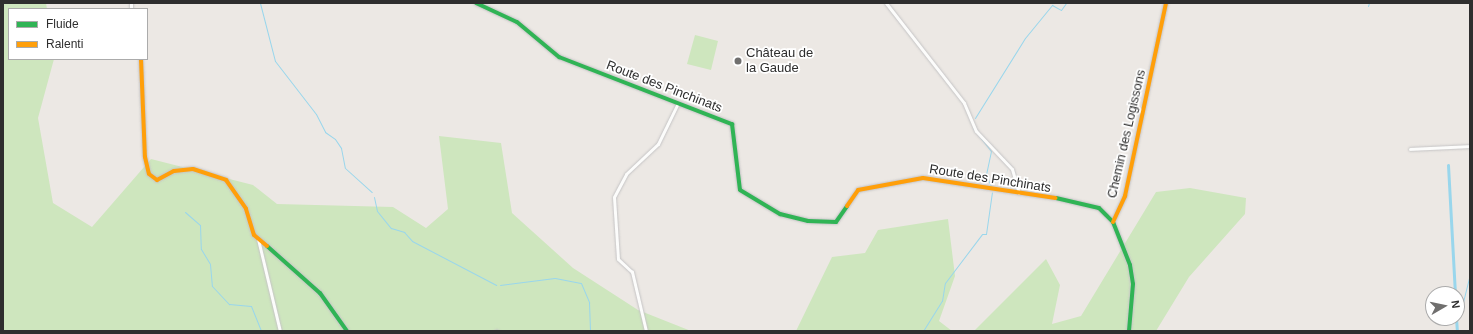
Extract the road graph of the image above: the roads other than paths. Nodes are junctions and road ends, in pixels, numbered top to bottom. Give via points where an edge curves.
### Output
1 (476, 3) edge
2 (886, 3) edge
3 (1166, 3) edge
4 (141, 60) edge
5 (677, 105) junction
6 (1470, 146) edge
7 (1410, 149) dead end
8 (1019, 193) junction
9 (1113, 222) junction
10 (258, 239) junction
11 (280, 331) edge
12 (346, 331) edge
13 (646, 331) edge
14 (1128, 331) edge

1 - 5 street, Route des Pinchinats via 517,22 559,57
2 - 8 street via 964,103 976,131 1012,169
3 - 9 street, Chemin des Logissons via 1125,196
4 - 10 street via 145,157 149,174 157,180 188,168 222,178 244,205 250,228
5 - 8 street, Route des Pinchinats via 732,124 738,180 743,194 769,209 799,219 836,222 858,190 905,180 939,180 995,192
5 - 13 street via 658,144 626,174 614,197 618,259 632,272
6 - 7 street
8 - 9 street, Route des Pinchinats via 1090,204
9 - 14 street via 1132,274
10 - 11 street
10 - 12 street via 320,293

